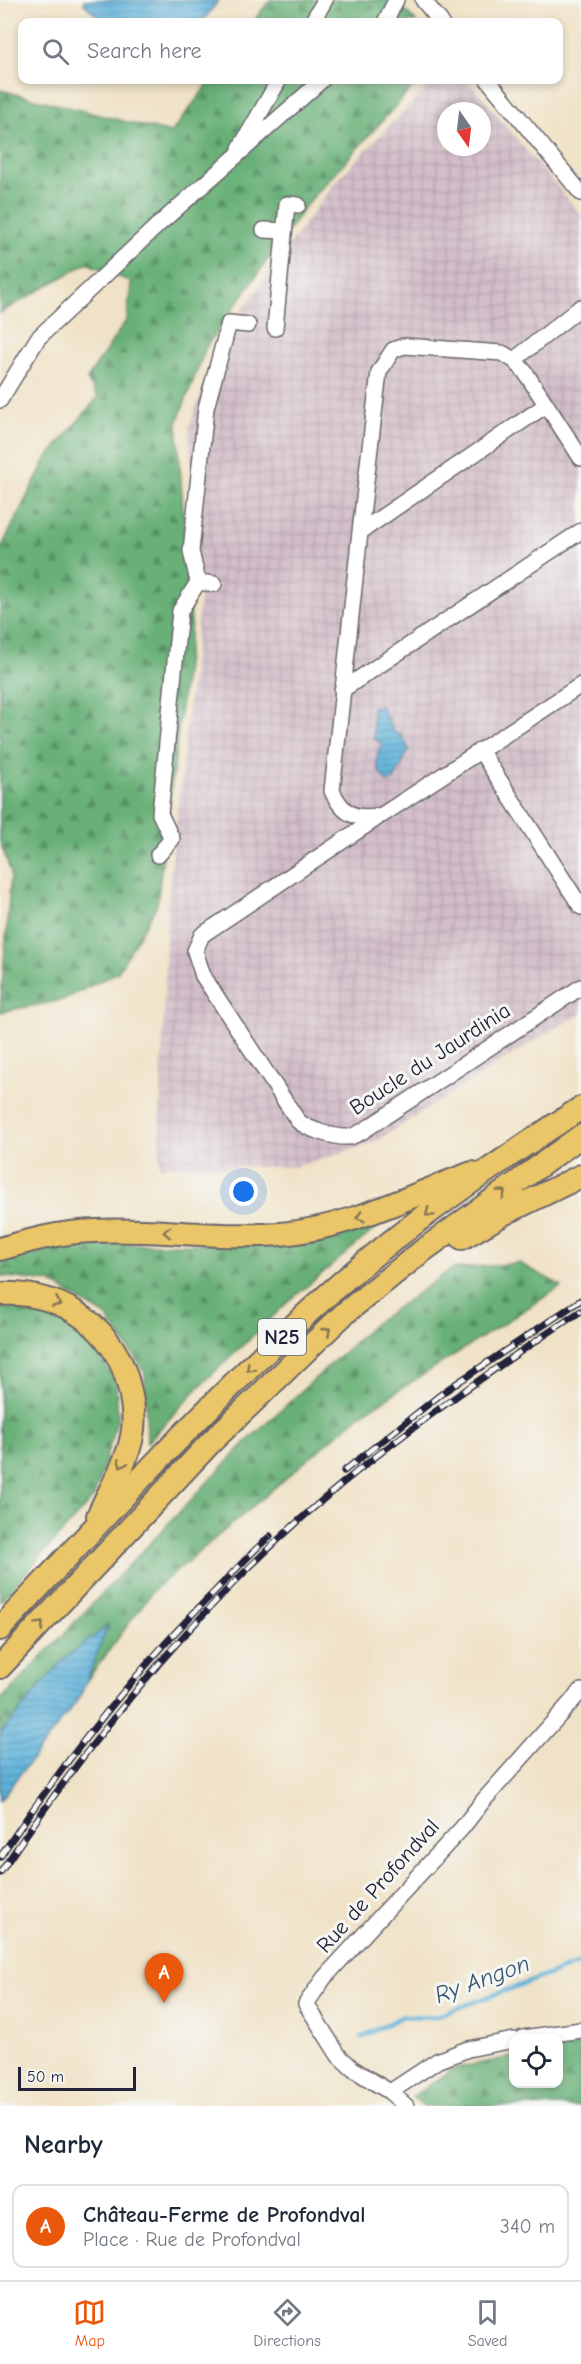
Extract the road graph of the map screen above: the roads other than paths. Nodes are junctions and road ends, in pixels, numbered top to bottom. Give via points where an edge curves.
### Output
1 (325, 0) edge
2 (396, 0) edge
3 (423, 0) edge
4 (314, 18) edge
5 (387, 18) edge
6 (438, 18) edge
7 (277, 84) edge
8 (318, 84) edge
9 (491, 84) edge
10 (232, 161) junction
11 (581, 192) edge
12 (298, 205) dead end
13 (264, 230) dead end
14 (284, 231) junction
15 (581, 307) edge
16 (248, 324) dead end
17 (275, 328) dead end
18 (514, 360) junction
19 (0, 400) edge
20 (546, 405) junction
21 (581, 458) edge
22 (581, 531) edge
23 (360, 532) junction
24 (198, 582) junction
25 (214, 584) dead end
26 (581, 685) edge
27 (342, 690) junction
28 (480, 750) junction
29 (382, 815) junction
30 (158, 855) dead end
31 (581, 907) edge
32 (581, 987) edge
33 (581, 1108) edge
34 (581, 1137) edge
35 (493, 1165) junction
36 (581, 1176) edge
37 (0, 1250) edge
38 (421, 1252) junction
39 (0, 1294) edge
40 (92, 1530) junction
41 (0, 1629) edge
42 (0, 1667) edge
43 (581, 1691) edge
44 (581, 2030) edge
45 (552, 2034) edge
46 (509, 2041) edge
47 (390, 2092) junction
48 (406, 2106) edge

1 - 4 street
2 - 5 street
3 - 6 street
7 - 10 street
8 - 10 street
9 - 11 street
10 - 19 street via 38,338
12 - 14 street via 287,204
13 - 14 street
14 - 17 street
15 - 18 street
16 - 24 street via 229,323 206,408 191,551
18 - 20 street
18 - 23 street via 502,353 404,345 393,350 380,372
20 - 21 street
20 - 23 street
22 - 27 street
23 - 27 street
24 - 25 street
24 - 30 street via 180,611 160,814 178,840
26 - 28 street, Boucle du Jaurdinia
27 - 29 street via 332,791 339,805 350,814 365,818
28 - 29 street, Boucle du Jaurdinia
28 - 31 street
29 - 32 street, Boucle du Jaurdinia via 202,935 195,951 203,976 307,1129 350,1137 363,1131
33 - 35 highway, N25
38 -> 34 highway, N25
35 -> 37 highway via 377,1212 283,1234 93,1231 43,1237
35 -> 40 highway, N25 via 334,1289 201,1416
36 - 38 highway via 461,1238
42 -> 38 highway, N25 via 209,1444 345,1313
39 -> 40 highway via 21,1293 70,1308 111,1345 126,1374 133,1405 132,1436
40 - 41 highway, N25
43 - 47 street, Rue de Profondval via 324,1978 306,2004 339,2056
44 - 45 street
46 - 47 street via 468,2049 437,2061
47 - 48 street, Rue de Profondval

